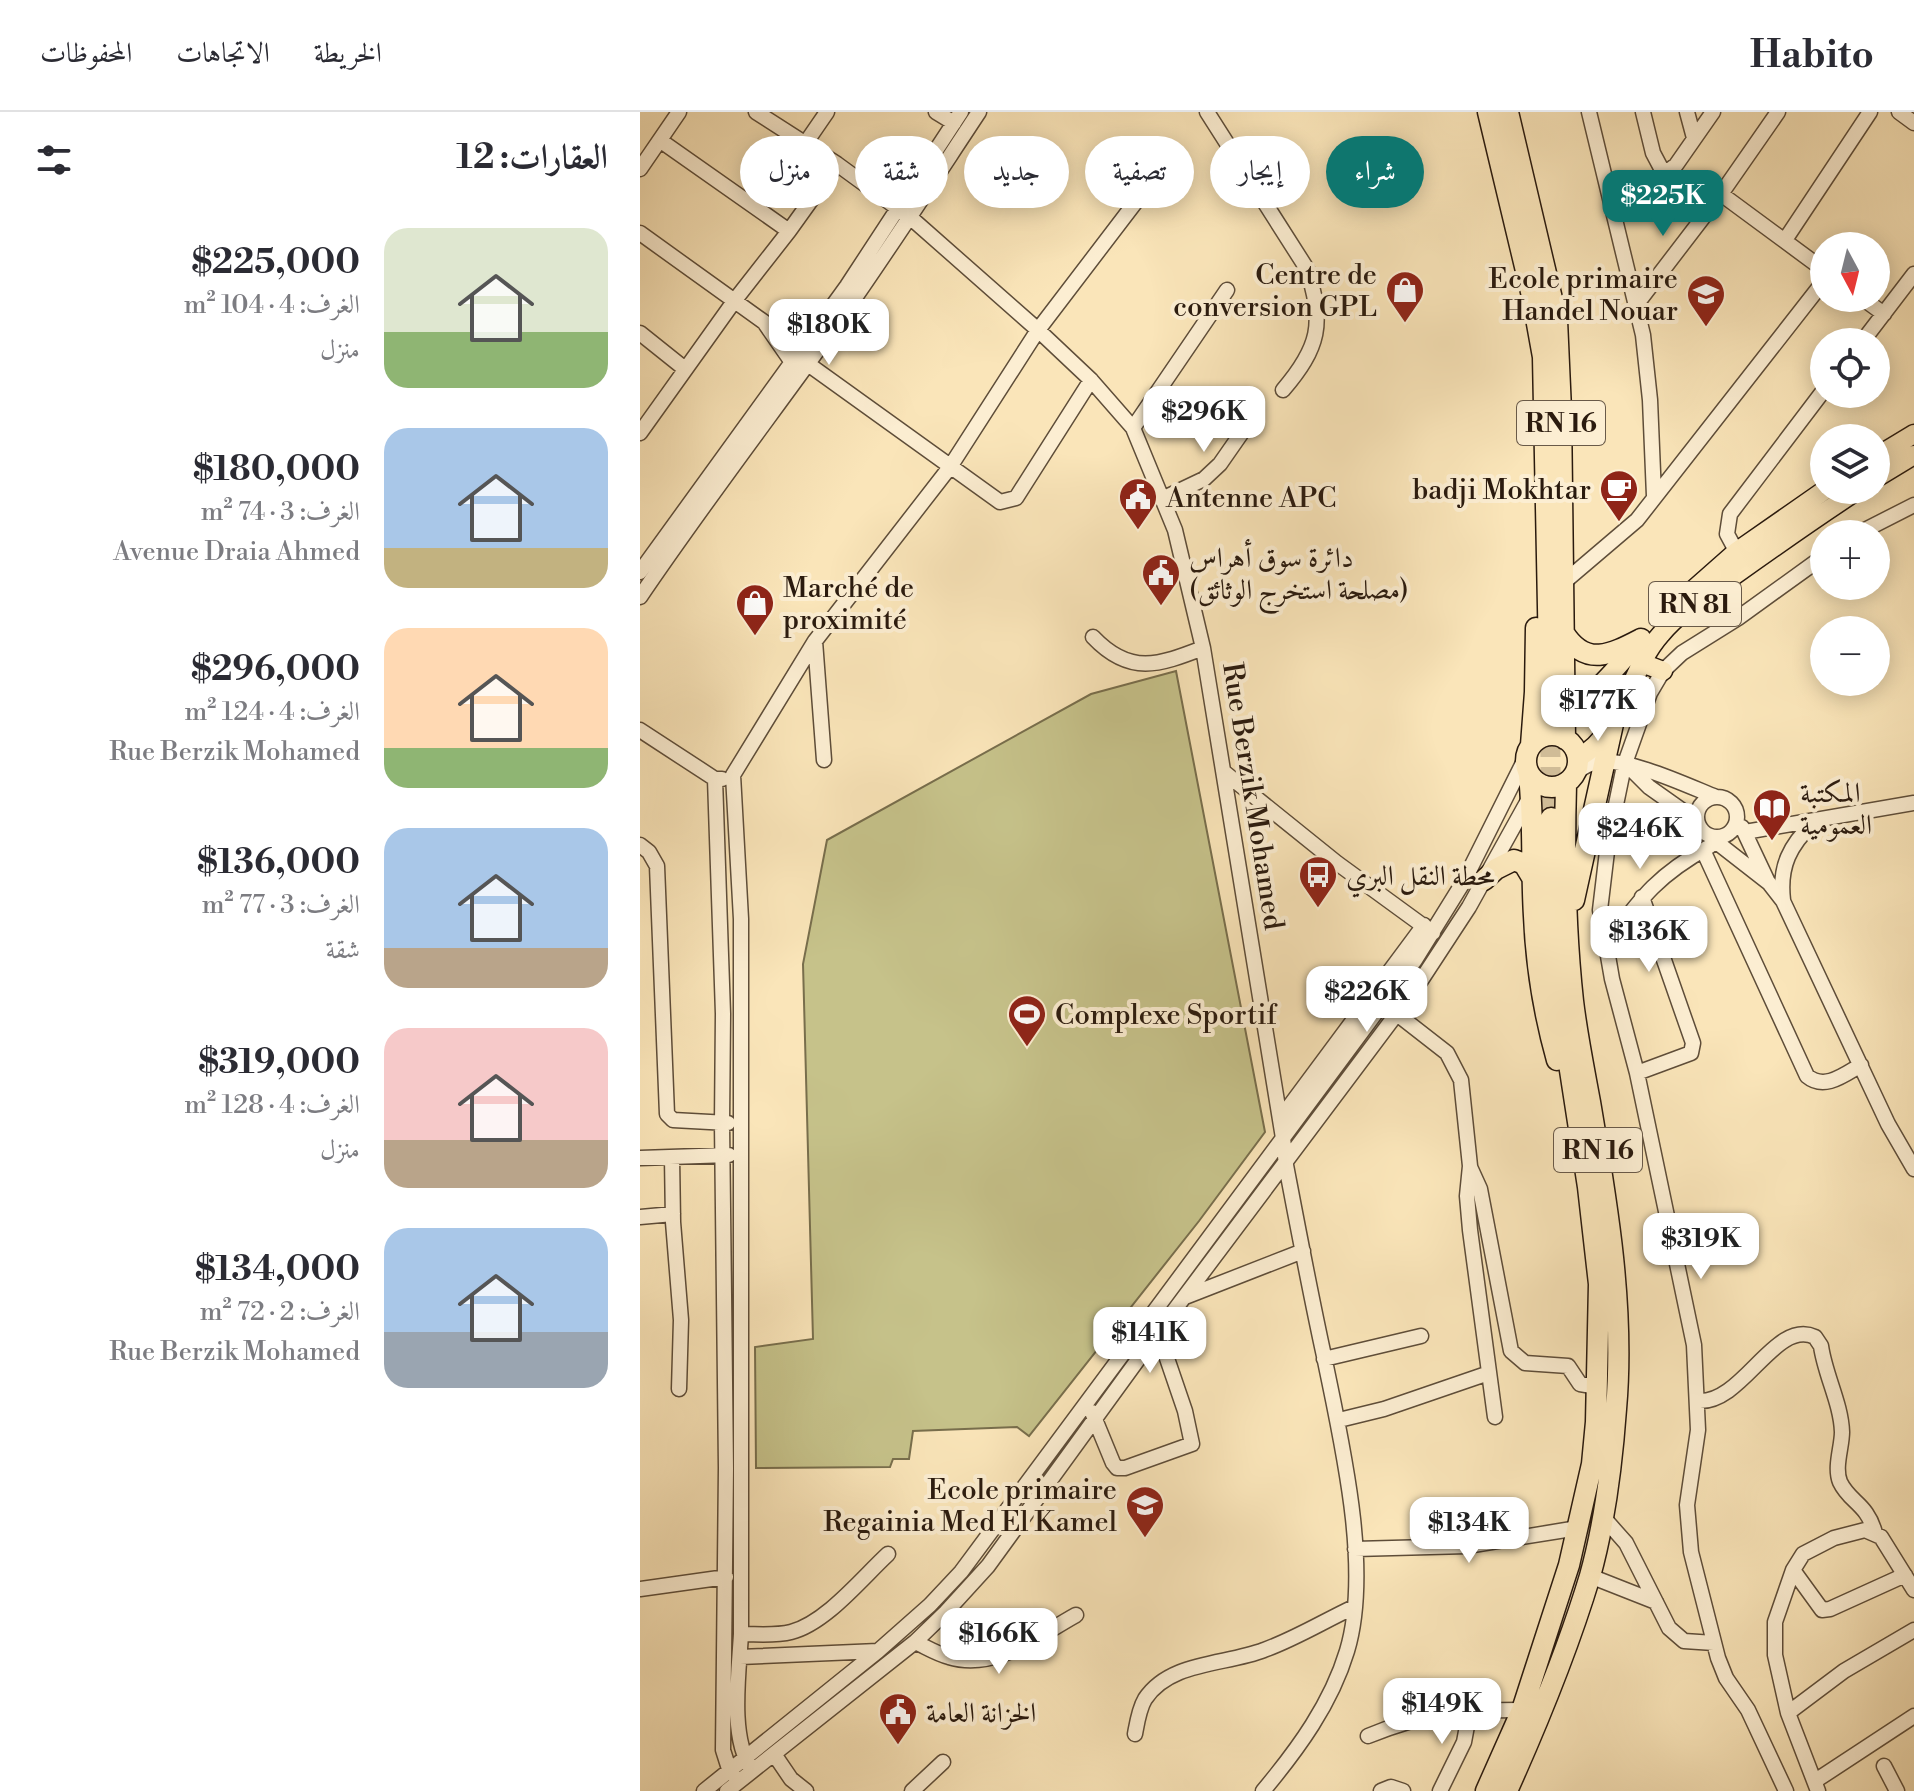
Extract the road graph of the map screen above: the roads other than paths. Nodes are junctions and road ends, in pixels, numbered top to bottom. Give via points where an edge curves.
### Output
1 (679, 112) edge
2 (756, 112) edge
3 (827, 112) edge
4 (936, 112) edge
5 (979, 112) edge
6 (1488, 112) edge
7 (1508, 112) edge
8 (1589, 112) edge
9 (1643, 112) edge
10 (1687, 112) edge
11 (1713, 112) edge
12 (1778, 112) edge
13 (1870, 112) edge
14 (1899, 112) edge
15 (1214, 115) edge
16 (957, 118) edge
17 (1914, 123) edge
18 (793, 136) edge
19 (810, 136) edge
20 (1694, 138) junction
21 (661, 141) junction
22 (839, 165) edge
23 (640, 169) edge
24 (1721, 194) junction
25 (805, 208) edge
26 (1131, 208) edge
27 (905, 214) junction
28 (789, 231) junction
29 (640, 233) edge
30 (1785, 240) junction
31 (1810, 259) edge
32 (1914, 274) edge
33 (1227, 290) dead end
34 (1810, 299) edge
35 (735, 300) junction
36 (1636, 305) junction
37 (1881, 312) edge
38 (1884, 314) junction
39 (1873, 328) edge
40 (1038, 330) junction
41 (640, 333) edge
42 (791, 361) junction
43 (808, 364) junction
44 (685, 369) junction
45 (1091, 380) junction
46 (1283, 390) dead end
47 (1810, 408) edge
48 (1252, 418) dead end
49 (1133, 428) junction
50 (640, 433) edge
51 (1914, 434) edge
52 (1890, 449) edge
53 (1914, 455) edge
54 (1543, 456) junction
55 (950, 467) junction
56 (1890, 470) edge
57 (1654, 496) junction
58 (1162, 499) junction
59 (1810, 502) edge
60 (1835, 504) edge
61 (1914, 505) edge
62 (1885, 520) edge
63 (1741, 560) junction
64 (1810, 566) edge
65 (640, 572) edge
66 (1563, 583) junction
67 (640, 597) edge
68 (1564, 633) junction
69 (1093, 637) dead end
70 (1641, 639) junction
71 (815, 641) junction
72 (1203, 648) junction
73 (1642, 663) junction
74 (1663, 671) junction
75 (1558, 711) junction
76 (1613, 724) junction
77 (640, 730) edge
78 (1565, 739) junction
79 (824, 760) dead end
80 (1603, 761) junction
81 (1531, 765) junction
82 (1627, 766) junction
83 (1573, 771) junction
84 (1224, 772) junction
85 (733, 775) junction
86 (715, 779) junction
87 (1716, 797) junction
88 (1914, 803) edge
89 (1551, 818) tunnel mouth
90 (1697, 821) junction
91 (1814, 822) junction
92 (1741, 826) junction
93 (1710, 843) junction
94 (640, 845) edge
95 (1533, 879) junction
96 (1484, 880) junction
97 (1769, 883) junction
98 (1642, 897) junction
99 (1783, 901) junction
100 (1429, 929) junction
101 (1605, 946) junction
102 (1570, 964) junction
103 (1397, 1014) junction
104 (1861, 1065) junction
105 (1637, 1073) junction
106 (1575, 1110) junction
107 (1280, 1119) junction
108 (722, 1123) junction
109 (740, 1123) junction
110 (1283, 1138) junction
111 (741, 1154) junction
112 (723, 1156) junction
113 (672, 1157) junction
114 (640, 1158) edge
115 (1286, 1165) junction
116 (1470, 1166) junction
117 (1914, 1169) edge
118 (673, 1214) junction
119 (640, 1217) edge
120 (1303, 1251) junction
121 (1496, 1279) junction
122 (1477, 1283) junction
123 (1185, 1298) junction
124 (1158, 1332) junction
125 (1421, 1336) dead end
126 (1324, 1359) junction
127 (1489, 1373) junction
128 (1598, 1387) junction
129 (679, 1389) dead end
130 (1087, 1400) junction
131 (1698, 1401) junction
132 (1495, 1417) dead end
133 (1095, 1418) junction
134 (1339, 1420) junction
135 (1603, 1517) junction
136 (1578, 1528) junction
137 (1875, 1533) junction
138 (1355, 1549) junction
139 (888, 1554) dead end
140 (1793, 1570) junction
141 (1905, 1575) junction
142 (1590, 1576) junction
143 (726, 1577) junction
144 (640, 1589) edge
145 (1914, 1590) edge
146 (1656, 1602) junction
147 (1354, 1607) junction
148 (1076, 1615) dead end
149 (1914, 1630) edge
150 (741, 1634) junction
151 (1714, 1643) junction
152 (910, 1646) junction
153 (878, 1651) junction
154 (740, 1657) junction
155 (1470, 1710) junction
156 (1522, 1710) junction
157 (1788, 1713) junction
158 (1914, 1716) edge
159 (1135, 1734) dead end
160 (1368, 1736) dead end
161 (774, 1754) junction
162 (943, 1762) dead end
163 (748, 1764) junction
164 (1884, 1766) dead end
165 (731, 1780) edge
166 (1816, 1786) edge
167 (704, 1791) edge
168 (806, 1791) edge
169 (912, 1791) edge
170 (1263, 1791) edge
171 (1381, 1791) edge
172 (1403, 1791) edge
173 (1440, 1791) edge
174 (1486, 1791) edge
175 (1507, 1791) edge
176 (1786, 1791) edge
177 (1897, 1791) edge

1 - 21 street
2 - 18 street, Rue Berzik Mohamed
3 - 19 street
4 - 16 street
5 - 27 street
6 - 54 highway, RN 16 via 1539,328
7 - 66 highway, RN 16 via 1557,320
8 - 36 street
9 - 20 street via 1662,170 1672,170
10 - 20 street
11 - 20 street
12 - 24 street
13 - 30 street
14 - 17 street
15 - 46 street via 1307,269 1316,300 1314,343
16 - 27 street
21 - 23 street
21 - 28 street
22 - 27 street, Rue Berzik Mohamed
24 - 30 street
24 - 36 street
25 - 28 street
26 - 40 street
27 - 40 street, Rue Berzik Mohamed
27 - 42 street
27 - 43 street
28 - 35 street
29 - 35 street
30 - 31 street
32 - 38 street
33 - 49 street
34 - 57 street
35 - 42 street via 764,322
35 - 44 street
36 - 57 street via 1650,400
37 - 38 street
38 - 39 street
40 - 45 street, Rue Berzik Mohamed
40 - 55 street
41 - 44 street
42 - 65 street
43 - 55 street
43 - 67 street
44 - 50 street
45 - 49 street, Rue Berzik Mohamed
45 - 55 street via 1016,498 1000,502
47 - 63 street via 1730,514 1727,534
48 - 58 street via 1204,479
49 - 58 street, Rue Berzik Mohamed
51 - 52 main road
53 - 56 main road
54 - 75 highway, RN 16
54 - 81 highway via 1536,515
55 - 71 street
57 - 66 street via 1637,520
58 - 72 street, Rue Berzik Mohamed via 1175,530
59 - 63 main road, RN 81
60 - 63 main road, RN 81
61 - 62 street
63 - 70 main road, RN 81
63 - 73 main road, RN 81 via 1660,634
64 - 74 street
66 - 68 highway, RN 16
68 - 70 highway via 1578,650 1599,655
68 - 75 highway, RN 16
69 - 72 street via 1118,658 1145,665
70 - 75 main road, RN 81 via 1610,677
71 - 79 street
71 - 85 street
72 - 84 street, Rue Berzik Mohamed
73 - 74 main road
73 - 76 main road, RN 81
74 - 82 street via 1650,693
75 - 78 highway, RN 16
75 - 81 main road, RN 81
76 - 80 highway
76 - 83 main road, RN 81
77 - 86 street
78 - 81 highway via 1547,736
78 - 83 highway via 1571,744
80 - 82 street
80 - 83 street
80 - 102 highway via 1574,899
81 - 83 highway via 1548,787
81 - 95 highway
81 - 96 street
81 - 100 street via 1464,881
82 - 87 street
82 - 90 street
82 - 101 street via 1608,843 1600,910
83 - 102 highway, RN 16 via 1564,902
84 - 100 street
84 - 107 street, Rue Berzik Mohamed
85 - 86 street
85 - 109 street via 741,919
86 - 108 street
87 - 90 street via 1703,802
87 - 92 street via 1734,806
88 - 91 street
89 - 106 highway, RN 16 via 1553,960
90 - 93 street
91 - 92 street
91 - 99 street via 1799,836 1783,867
92 - 93 street
92 - 97 street
93 - 97 street
93 - 98 street via 1672,868
93 - 104 street via 1807,1076 1826,1082
94 - 108 street via 657,866 667,1114 673,1120
95 - 96 highway via 1524,864 1514,860
95 - 106 highway via 1539,975 1550,1036
96 - 103 street
97 - 99 street
98 - 101 street
98 - 105 street via 1693,1043 1684,1057
99 - 104 street
100 - 107 street
100 - 110 street via 1383,1005
101 - 105 street
102 - 135 highway, RN 16 via 1607,1210 1618,1337 1617,1407
103 - 115 street
103 - 116 street via 1436,1042 1456,1066
104 - 117 street
105 - 131 street via 1694,1345
106 - 128 highway, RN 16 via 1599,1284
107 - 110 street, Rue Berzik Mohamed
108 - 109 street
108 - 112 street
109 - 111 street
110 - 115 street, Rue Berzik Mohamed
110 - 130 street
111 - 112 street
111 - 150 street
112 - 113 street
112 - 143 street
113 - 114 street
113 - 118 street
115 - 120 street, Rue Berzik Mohamed
115 - 123 street
116 - 121 street via 1480,1189
116 - 122 street via 1467,1196
118 - 119 street
118 - 129 street via 681,1320
120 - 123 street
120 - 126 street, Rue Berzik Mohamed
121 - 122 street
121 - 128 street via 1514,1356 1525,1363 1568,1366 1580,1384
122 - 127 street
123 - 124 street
124 - 133 street
124 - 133 street via 1192,1444 1120,1469
125 - 126 street
126 - 134 street, Rue Berzik Mohamed
127 - 132 street
127 - 134 street
128 - 136 highway, RN 16 via 1592,1464
130 - 133 street
130 - 153 street via 961,1572
131 - 137 street via 1716,1398 1737,1384 1776,1345 1798,1334 1815,1337 1842,1433 1838,1476 1868,1513
131 - 151 street via 1687,1505 1691,1552
133 - 152 street via 988,1566
134 - 138 street, Rue Berzik Mohamed
135 - 142 highway, RN 16
135 - 146 street via 1626,1543
136 - 138 street via 1467,1546
136 - 156 highway, RN 16
137 - 140 street via 1865,1530 1834,1538 1803,1554
137 - 141 street
138 - 147 street, Rue Berzik Mohamed
139 - 150 street via 805,1627 780,1634
140 - 141 street via 1822,1610
140 - 157 street via 1775,1622 1775,1655
141 - 145 street
142 - 146 street
142 - 175 highway, RN 16
143 - 144 street
143 - 165 street via 723,1750
146 - 151 street via 1674,1634 1684,1641
147 - 159 street via 1258,1653 1171,1677 1144,1700
147 - 170 street, Rue Berzik Mohamed via 1348,1649 1322,1707 1304,1742
148 - 152 street via 984,1660 965,1661
149 - 157 street via 1844,1671
150 - 154 street
151 - 176 street via 1726,1678 1748,1710
152 - 153 street
152 - 161 street
153 - 154 street
153 - 163 street
154 - 163 street via 739,1720
155 - 156 street
155 - 160 street via 1426,1715
155 - 173 street via 1464,1742
156 - 174 highway, RN 16
157 - 166 street
158 - 166 street
161 - 163 street
161 - 168 street
162 - 169 street
163 - 165 street
164 - 177 street
165 - 167 street
171 - 172 street

